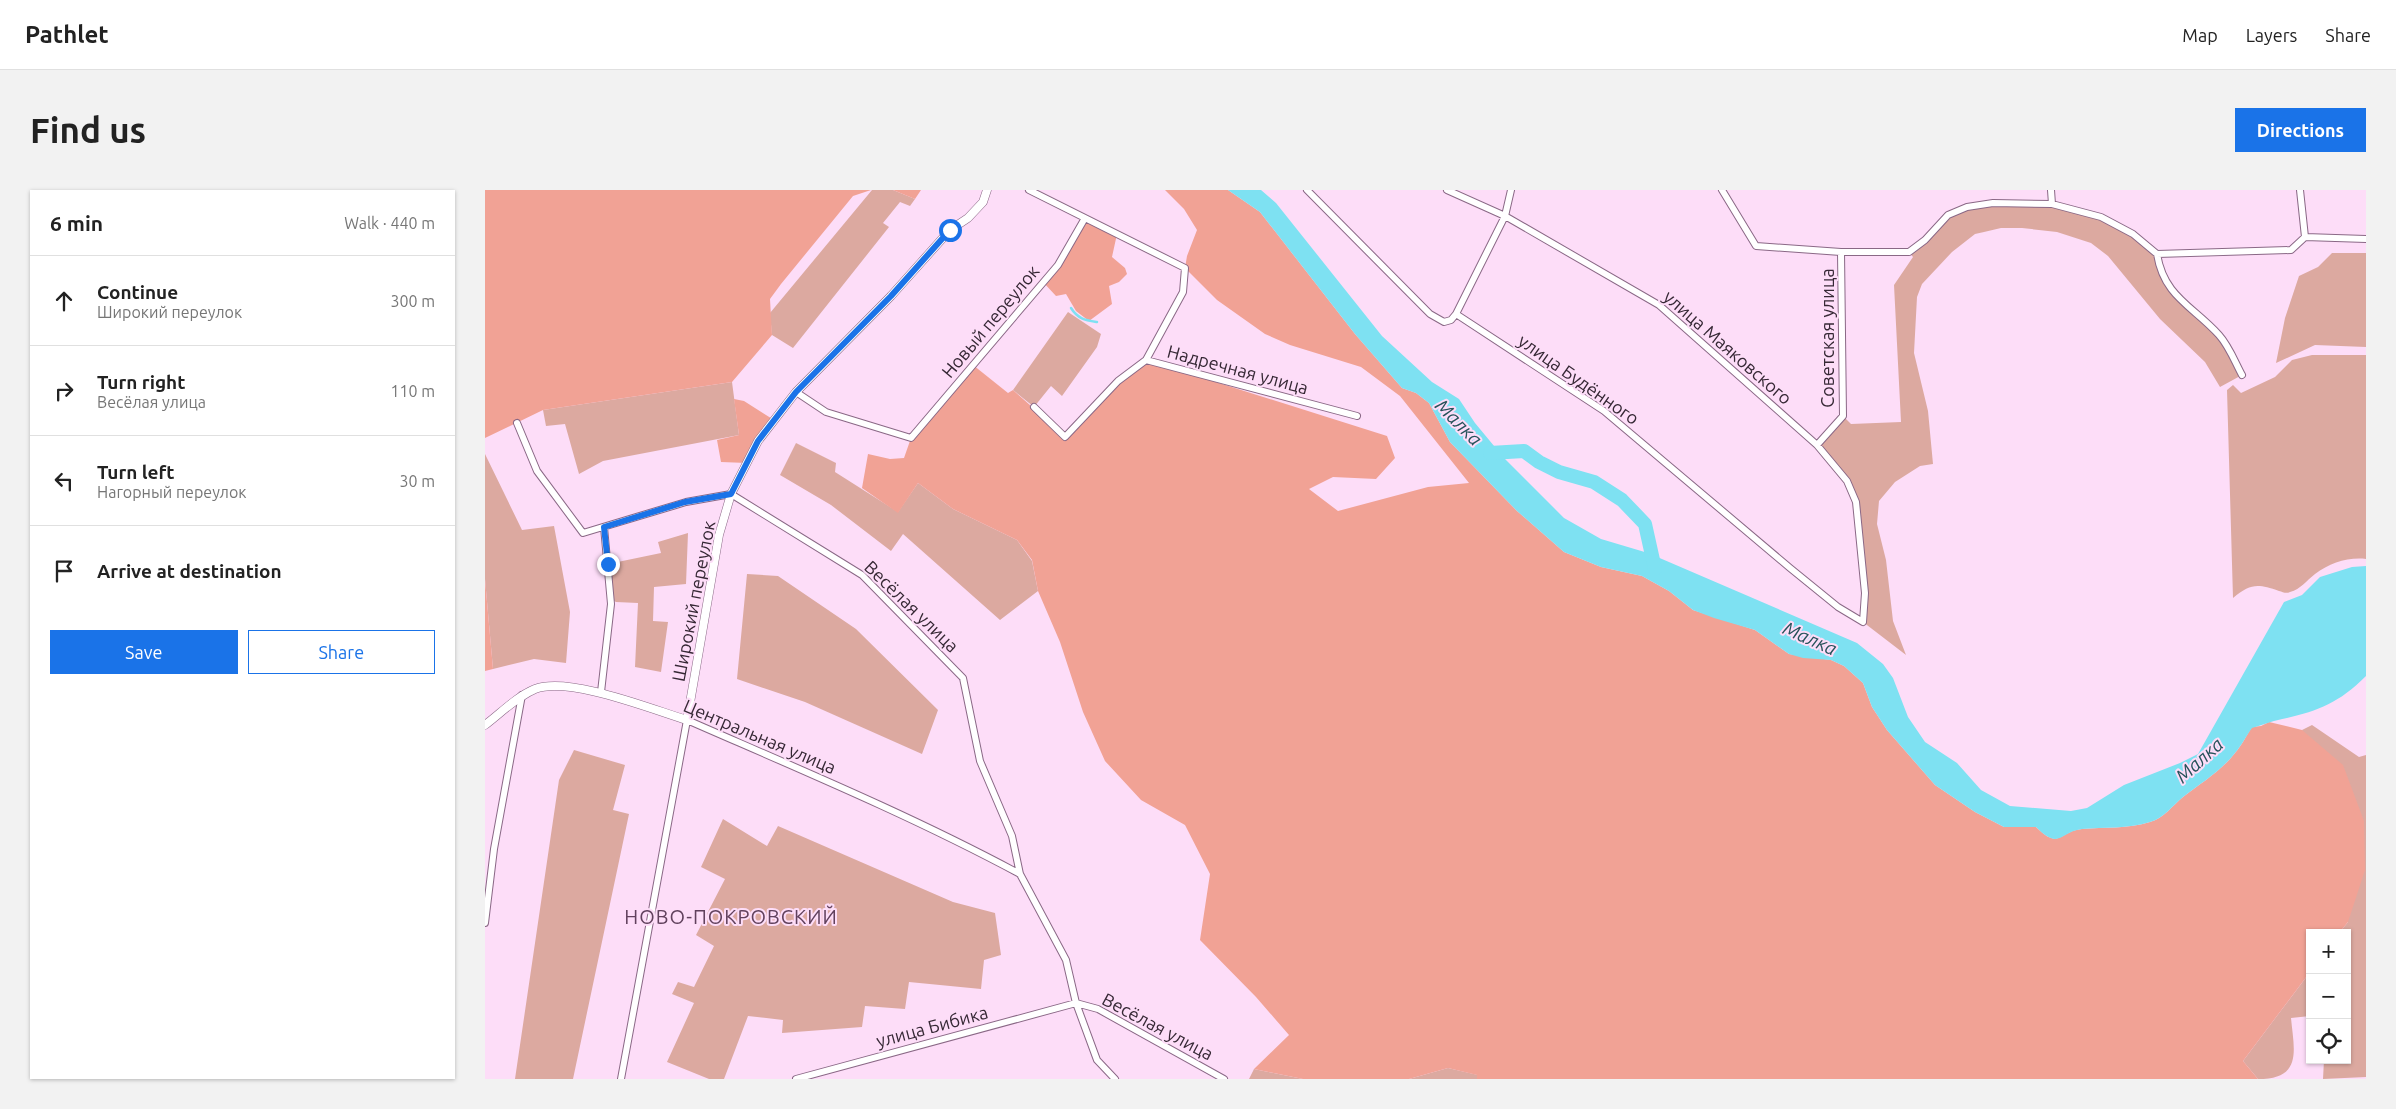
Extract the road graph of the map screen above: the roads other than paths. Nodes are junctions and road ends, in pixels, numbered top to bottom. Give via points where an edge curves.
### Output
1 (987, 190) edge
2 (1029, 190) edge
3 (1307, 190) edge
4 (1447, 190) edge
5 (1511, 190) edge
6 (1722, 190) edge
7 (2051, 190) edge
8 (2301, 190) edge
9 (2052, 204) junction
10 (1505, 216) junction
11 (1085, 218) junction
12 (2305, 237) junction
13 (2366, 238) edge
14 (1841, 252) junction
15 (2157, 254) junction
16 (1456, 314) junction
17 (1146, 360) junction
18 (2242, 375) dead end
19 (796, 392) junction
20 (1034, 407) dead end
21 (1357, 416) dead end
22 (517, 423) dead end
23 (1817, 445) junction
24 (731, 494) junction
25 (604, 527) junction
26 (1863, 622) joint
27 (601, 692) junction
28 (522, 696) junction
29 (687, 720) junction
30 (485, 725) edge
31 (1020, 874) junction
32 (485, 923) edge
33 (1077, 1003) junction
34 (621, 1079) edge
35 (796, 1079) edge
36 (1115, 1079) edge
37 (1224, 1079) edge

1 - 19 street, Широкий переулок via 983,202 968,218 950,230 891,296
2 - 11 street, Надречная улица
3 - 16 street via 1430,314 1444,322
4 - 10 street, улица Маяковского
5 - 10 street
6 - 14 street, Советская улица via 1756,246
7 - 9 street
8 - 12 street
9 - 14 street, Советская улица via 1993,203 1967,208 1947,215 1925,240 1909,252
9 - 15 street, Советская улица via 2101,217 2133,234
10 - 16 street
10 - 23 street, улица Маяковского via 1659,305
11 - 17 street, Надречная улица via 1185,268 1183,292
11 - 19 street, Новый переулок via 1058,265 911,438 826,412
12 - 13 street
12 - 15 street via 2291,250
14 - 23 street, Советская улица via 1843,416
15 - 18 street via 2159,271 2168,286 2184,305 2219,334
16 - 26 street, улица Будённого via 1604,411 1790,568
17 - 20 street via 1117,381 1065,437
17 - 21 street, Надречная улица
19 - 24 street, Широкий переулок via 758,441
22 - 25 street via 537,471 583,533
23 - 26 street, улица Маяковского via 1847,481 1856,502 1865,593
24 - 25 street via 685,502
24 - 29 street, Широкий переулок via 711,576
24 - 31 street, Весёлая улица via 862,575 963,678 979,761 1012,836
25 - 27 street via 611,604
27 - 28 street, Центральная улица via 544,686
27 - 29 street, Центральная улица
28 - 30 street, Центральная улица
28 - 32 street
29 - 31 street, Центральная улица via 868,798
29 - 34 street, Широкий переулок
31 - 33 street, Весёлая улица via 1066,960
33 - 35 street, улица Бибика
33 - 36 street, Весёлая улица via 1097,1060
33 - 37 street, Весёлая улица via 1098,1009

